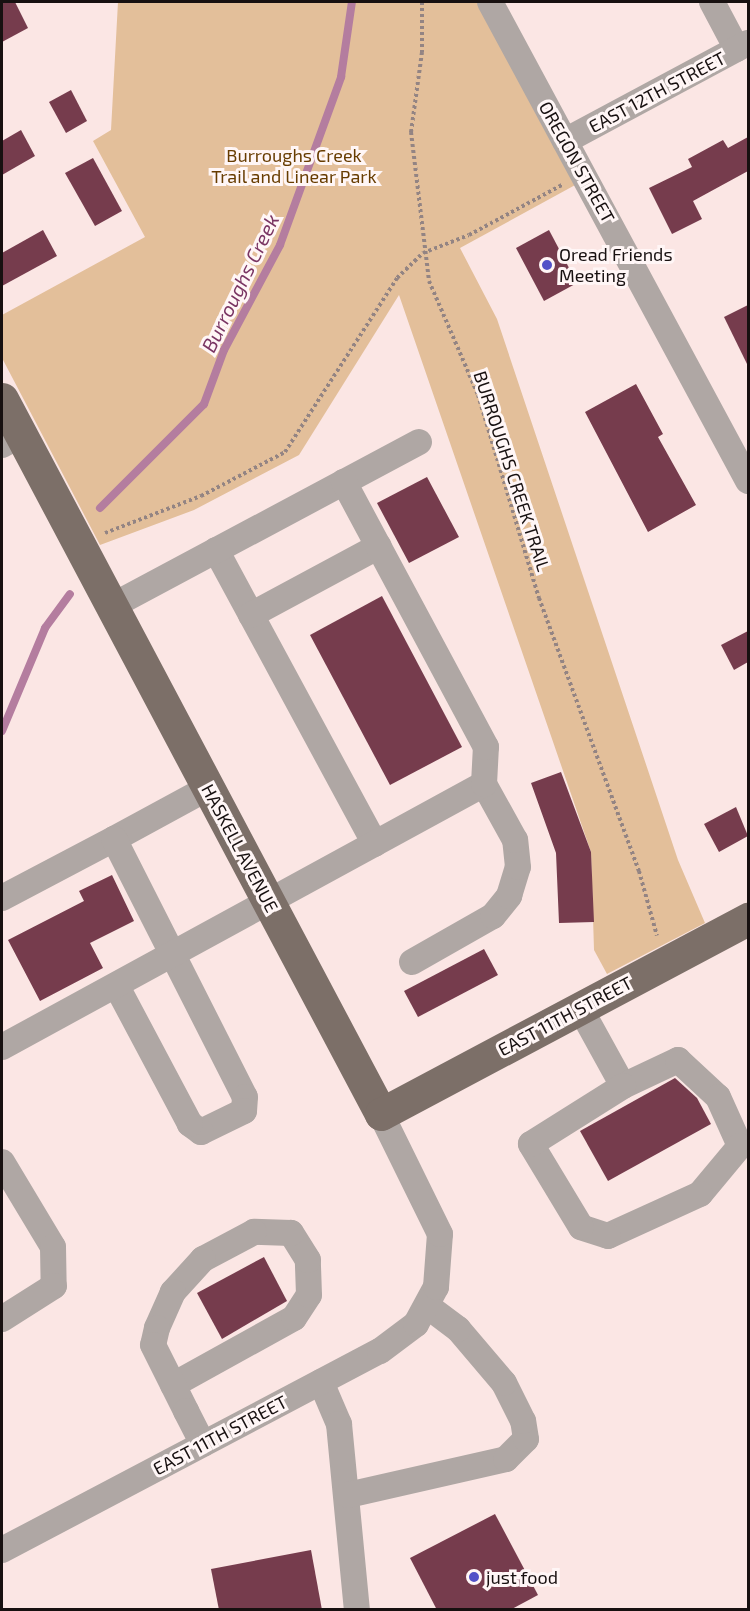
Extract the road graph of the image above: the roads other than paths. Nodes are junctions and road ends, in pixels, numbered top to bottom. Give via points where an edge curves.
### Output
1 (490, 2) edge
2 (712, 2) edge
3 (743, 46) edge
4 (565, 141) junction
5 (2, 399) edge
6 (11, 440) edge
7 (419, 442) dead end
8 (748, 481) edge
9 (344, 482) junction
10 (379, 546) junction
11 (216, 550) junction
12 (112, 606) junction
13 (251, 615) junction
14 (484, 784) junction
15 (208, 788) junction
16 (114, 839) junction
17 (375, 844) junction
18 (2, 898) edge
19 (269, 902) junction
20 (748, 919) edge
21 (174, 953) junction
22 (412, 962) dead end
23 (116, 985) junction
24 (580, 1008) junction
25 (2, 1047) edge
26 (623, 1086) junction
27 (381, 1114) junction
28 (2, 1162) edge
29 (427, 1306) junction
30 (2, 1319) edge
31 (321, 1382) junction
32 (173, 1385) junction
33 (203, 1444) junction
34 (348, 1495) junction
35 (2, 1550) edge
36 (357, 1610) edge

1 - 4 street, OREGON STREET
2 - 3 street
3 - 4 street, EAST 12TH STREET
4 - 8 street, OREGON STREET
5 - 6 main road, HASKELL AVENUE
6 - 12 main road, HASKELL AVENUE
7 - 9 street
9 - 10 street
9 - 11 street
10 - 13 street
10 - 14 street via 486,747
11 - 12 street
11 - 13 street
12 - 15 main road, HASKELL AVENUE
13 - 17 street
14 - 17 street
14 - 22 street via 515,840 518,867 509,896 493,916
15 - 16 street
15 - 19 main road, HASKELL AVENUE
16 - 18 street
16 - 21 street
17 - 19 street
19 - 21 street
19 - 27 main road, HASKELL AVENUE
20 - 24 main road, EAST 11TH STREET
21 - 23 street
21 - 23 street via 245,1097 244,1111 201,1132 190,1124
23 - 25 street
24 - 26 street
24 - 27 main road, EAST 11TH STREET
26 - 26 street via 678,1060 718,1098 740,1146 700,1194 608,1236 581,1227 531,1144
27 - 29 street, HASKELL AVENUE via 440,1234 436,1287
28 - 30 street via 53,1247 54,1286
29 - 31 street, EAST 11TH STREET via 402,1337
29 - 34 street via 458,1329 504,1383 523,1420 526,1439 506,1460
31 - 33 street, EAST 11TH STREET
31 - 34 street via 339,1424
32 - 32 street via 153,1345 173,1292 203,1259 254,1232 291,1233 308,1260 309,1295 294,1318
32 - 33 street
33 - 35 street, EAST 11TH STREET
34 - 36 street

